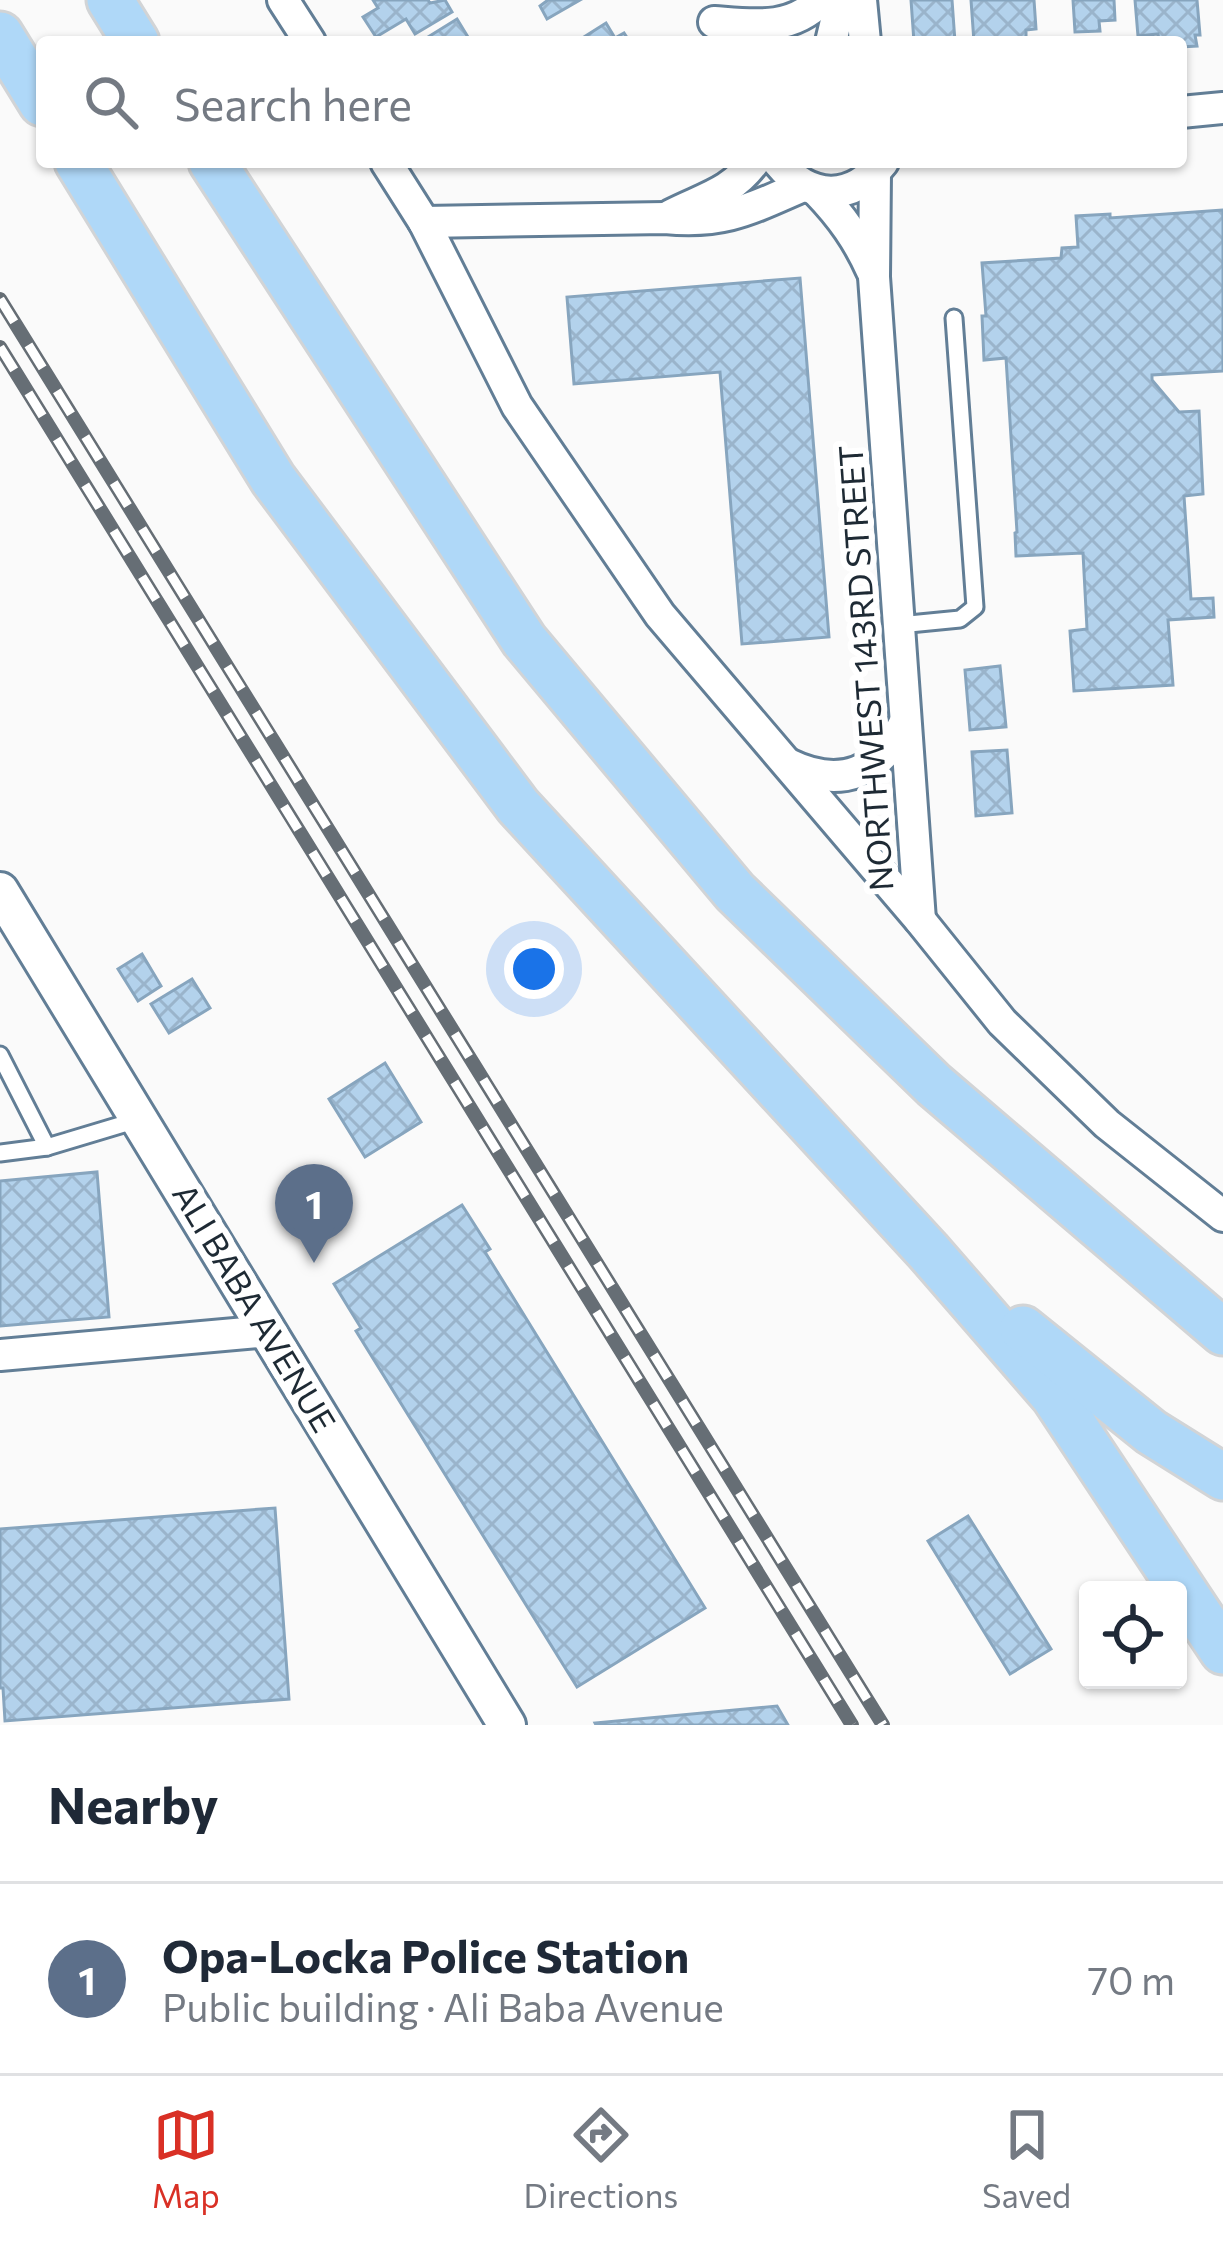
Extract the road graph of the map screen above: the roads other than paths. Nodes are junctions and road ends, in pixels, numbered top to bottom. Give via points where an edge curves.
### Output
1 (110, 0) edge
2 (283, 0) edge
3 (821, 0) edge
4 (836, 0) edge
5 (860, 0) edge
6 (719, 27) edge
7 (0, 34) edge
8 (132, 36) edge
9 (306, 36) edge
10 (832, 36) edge
11 (864, 36) edge
12 (36, 93) edge
13 (1223, 109) edge
14 (1187, 112) edge
15 (82, 168) edge
16 (216, 168) edge
17 (390, 168) edge
18 (750, 168) edge
19 (783, 168) edge
20 (878, 168) edge
21 (879, 168) edge
22 (810, 189) junction
23 (665, 218) junction
24 (424, 222) junction
25 (874, 277) junction
26 (954, 318) dead end
27 (899, 625) junction
28 (905, 722) junction
29 (785, 762) junction
30 (4, 904) edge
31 (920, 920) junction
32 (0, 1055) edge
33 (5, 1076) edge
34 (140, 1119) junction
35 (47, 1147) junction
36 (0, 1153) edge
37 (1223, 1216) edge
38 (928, 1251) junction
39 (269, 1331) junction
40 (1223, 1332) edge
41 (0, 1355) edge
42 (1223, 1477) edge
43 (1223, 1652) edge
44 (507, 1725) edge

1 - 8 main road
2 - 9 street
3 - 6 street via 795,20
4 - 10 street
5 - 11 street
7 - 12 main road
13 - 14 street
15 - 38 main road via 273,479 518,806
16 - 40 main road via 524,640 735,892 934,1084
17 - 24 street
18 - 23 street via 739,182
19 - 22 street, NORTHWEST 143RD STREET
20 - 22 street via 849,188
21 - 25 street, NORTHWEST 143RD STREET
22 - 23 street via 727,217
22 - 25 street, NORTHWEST 143RD STREET via 843,218
23 - 24 street
24 - 29 street via 517,406 660,615
25 - 27 street, NORTHWEST 143RD STREET
26 - 27 lane via 975,607 960,620
27 - 28 street, NORTHWEST 143RD STREET
28 - 29 street via 887,754 850,776
28 - 31 street, NORTHWEST 143RD STREET
29 - 31 street
30 - 34 street, ALI BABA AVENUE
31 - 37 street, NORTHWEST 143RD STREET via 1001,1022 1107,1124
32 - 33 lane
33 - 35 lane
34 - 35 lane
34 - 39 street, ALI BABA AVENUE
35 - 36 lane
38 - 42 main road via 1151,1432
38 - 43 main road via 1054,1396
39 - 41 street
39 - 44 street, ALI BABA AVENUE

